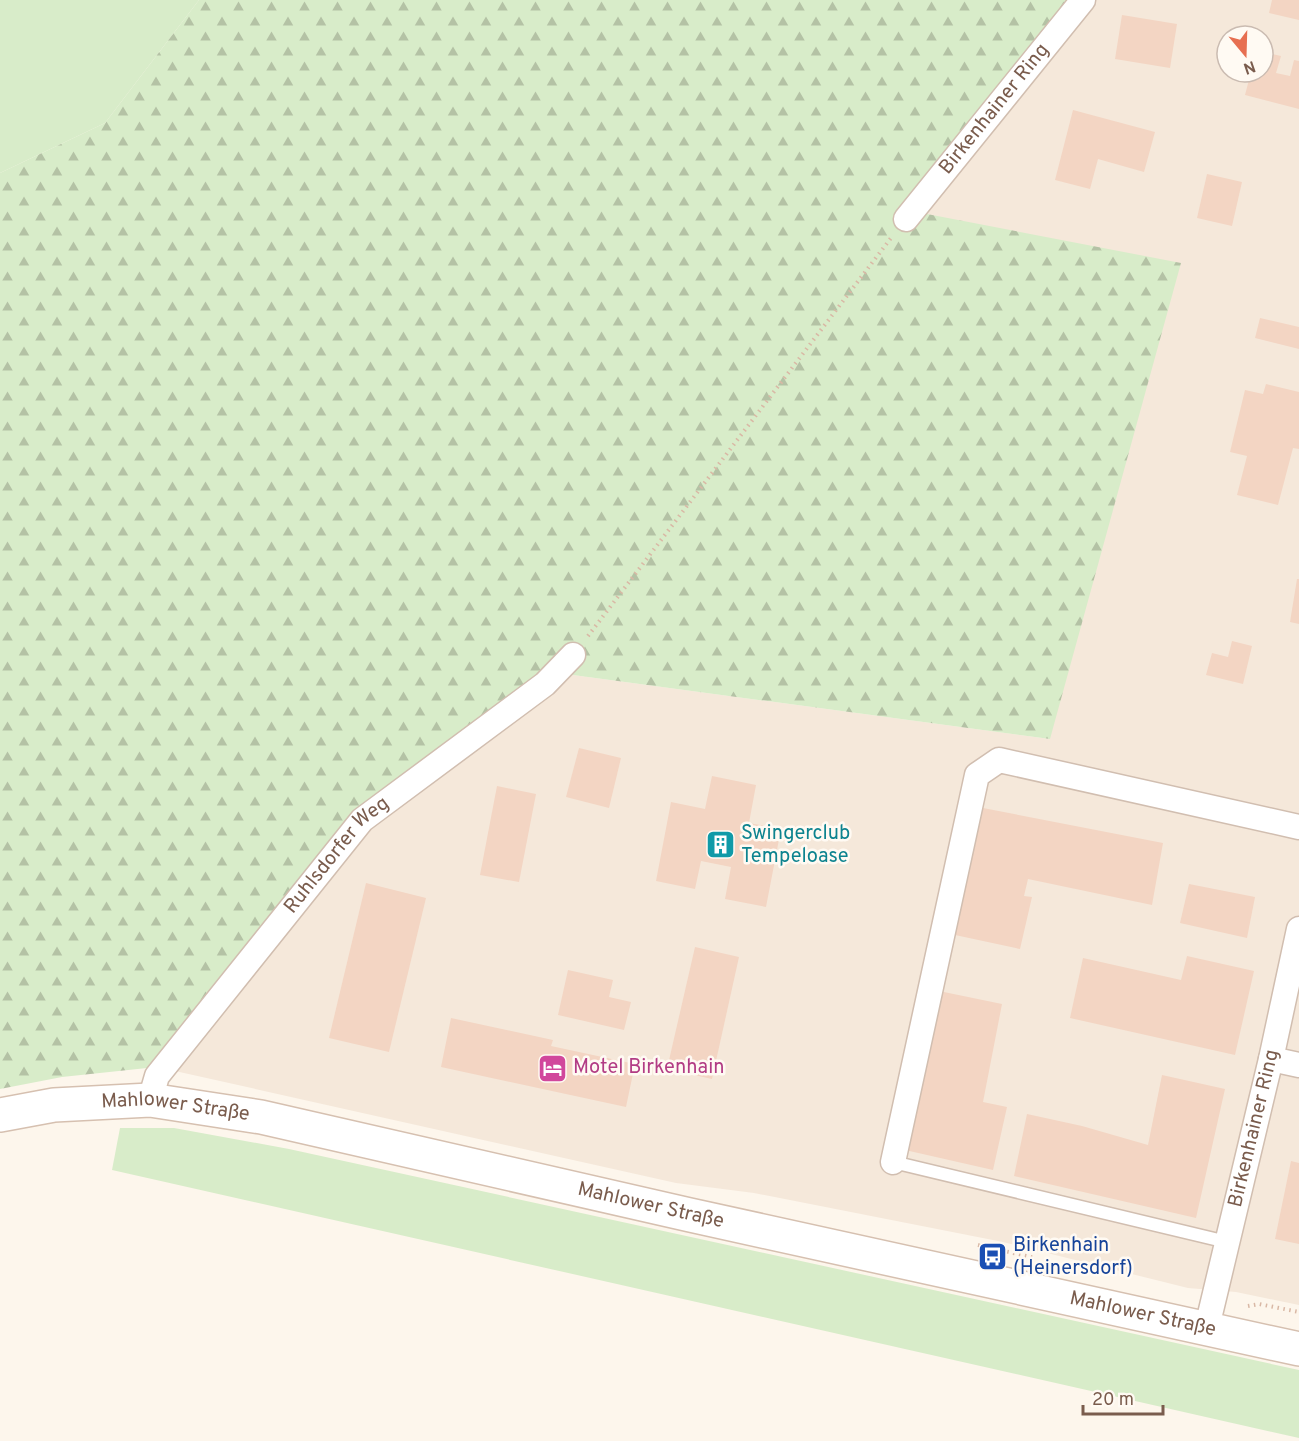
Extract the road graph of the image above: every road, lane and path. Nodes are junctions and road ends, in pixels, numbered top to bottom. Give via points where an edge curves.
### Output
1 (1083, 0) edge
2 (906, 219) joint
3 (573, 655) joint
4 (1299, 827) edge
5 (1299, 928) edge
6 (1271, 1059) junction
7 (1299, 1065) edge
8 (150, 1100) junction
9 (0, 1115) edge
10 (893, 1162) joint
11 (1227, 1242) junction
12 (1207, 1327) junction
13 (1299, 1349) edge

1 - 2 street, Birkenhainer Ring
2 - 3 path
3 - 8 street, Ruhlsdorfer Weg via 545,684 362,820 157,1076
4 - 10 street via 999,760 977,775
5 - 6 street, Birkenhainer Ring
6 - 7 street
6 - 11 street, Birkenhainer Ring
8 - 9 main road, Mahlower Straße via 54,1105
8 - 12 main road, Mahlower Straße via 261,1117
10 - 11 lane
11 - 12 street, Birkenhainer Ring
12 - 13 main road, Mahlower Straße

